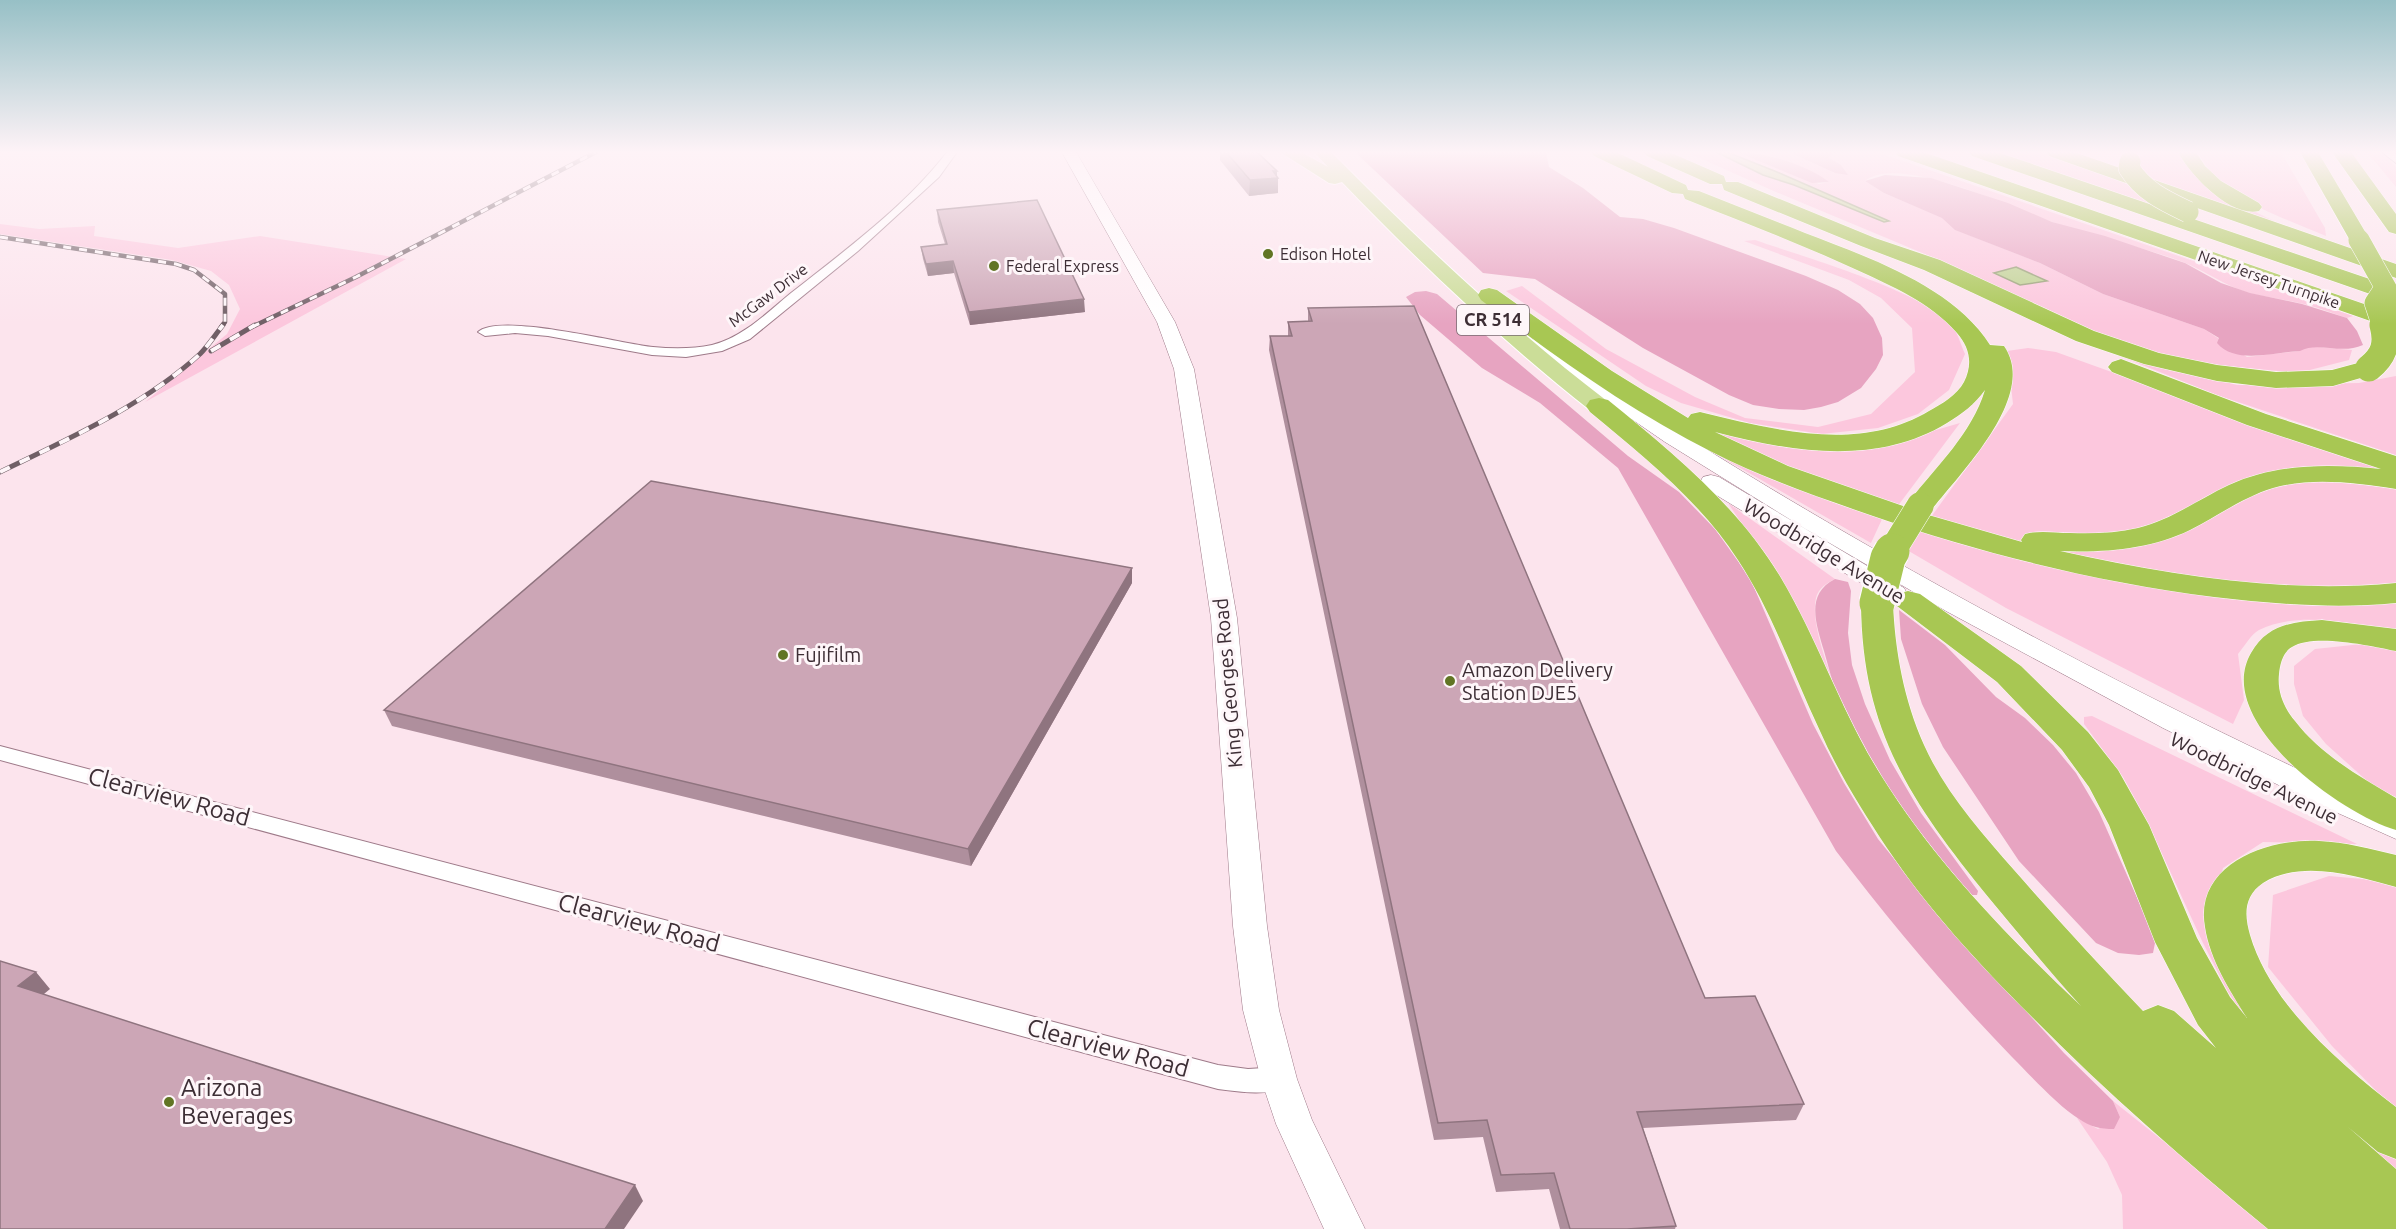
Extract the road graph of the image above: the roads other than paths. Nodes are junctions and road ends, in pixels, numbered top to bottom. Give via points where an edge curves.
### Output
1 (897, 209) edge
2 (1102, 209) edge
3 (1373, 209) edge
4 (1378, 209) edge
5 (1400, 209) edge
6 (1729, 209) edge
7 (1788, 209) edge
8 (2069, 209) edge
9 (2096, 209) edge
10 (2110, 209) edge
11 (2152, 209) edge
12 (2181, 209) edge
13 (2197, 209) edge
14 (2258, 209) edge
15 (2343, 209) edge
16 (2390, 212) edge
17 (1394, 226) junction
18 (2396, 228) edge
19 (1868, 242) junction
20 (2204, 243) junction
21 (1833, 251) junction
22 (2394, 289) edge
23 (1489, 295) junction
24 (2396, 323) edge
25 (485, 332) dead end
26 (1584, 362) junction
27 (1599, 406) junction
28 (2396, 465) edge
29 (2396, 480) edge
30 (1873, 506) junction
31 (2396, 593) edge
32 (1892, 602) junction
33 (2396, 640) edge
34 (1881, 662) junction
35 (0, 753) edge
36 (2396, 816) edge
37 (2396, 828) edge
38 (2396, 846) edge
39 (2396, 871) edge
40 (1279, 1079) junction
41 (2396, 1136) edge
42 (2396, 1201) edge
43 (2396, 1228) edge
44 (1344, 1229) edge
45 (2309, 1229) edge
46 (2343, 1229) edge

1 - 25 street, McGaw Drive via 849,253 744,336 729,343 702,351 674,352 517,329
2 - 40 main road, King Georges Road via 1166,322 1180,354 1188,387 1224,618 1254,966 1265,1032
3 - 17 main road
4 - 17 main road, Woodbridge Avenue / CR 514
5 - 23 main road, Woodbridge Avenue / CR 514
6 - 21 highway
7 - 19 highway
8 - 24 highway, New Jersey Turnpike
9 - 20 highway
10 - 20 highway, New Jersey Turnpike
11 - 22 highway, New Jersey Turnpike
12 - 22 highway, bridge
13 - 22 highway
14 - 22 highway
15 - 22 highway, bridge
16 - 18 highway
17 - 27 main road, Woodbridge Avenue / CR 514 via 1521,346
19 - 22 highway, bridge via 1932,265 2122,350 2217,373 2276,380 2333,378 2378,362 2387,338 2375,303
19 - 28 highway via 2166,387 2262,423
20 - 22 highway, New Jersey Turnpike
21 - 26 highway via 1920,294 1951,314 1977,343 1983,360 1980,378 1971,393 1938,419 1906,433 1863,441 1814,442 1764,436 1665,407
21 - 32 highway, bridge via 1923,285 1966,314 1983,331 1999,365 2000,386 1994,405 1920,506 1888,558
23 - 26 highway
23 - 37 main road, Woodbridge Avenue / CR 514 via 1541,343 1619,401 1850,545 2091,680
26 - 30 highway via 1668,417 1725,448
27 - 32 main road, Woodbridge Avenue / CR 514
27 - 45 highway via 1675,469 1751,556 1772,590 1867,786 1905,843 1954,904 2009,965 2146,1096
29 - 30 highway via 2334,475 2273,480 2240,490 2176,525 2109,541 2002,536
30 - 31 highway via 1997,546 2151,579 2297,595
32 - 34 highway via 1877,633
32 - 38 main road, Woodbridge Avenue / CR 514
32 - 42 highway via 2009,674 2075,741 2104,780 2129,825 2177,942 2214,1011 2268,1080 2346,1160
33 - 36 highway via 2337,631 2282,638 2268,652 2261,670 2262,692 2272,716 2294,743 2368,801
34 - 43 highway via 1901,714 1930,767 2011,872 2137,1006 2230,1093
34 - 46 highway via 1892,710 1914,764 1946,819 2122,1020
35 - 40 street, Clearview Road via 1218,1077 1248,1081
39 - 41 highway via 2318,856 2281,858 2254,868 2233,884 2224,907 2229,938 2245,975 2270,1015 2306,1058
40 - 44 main road, King Georges Road via 1306,1149

